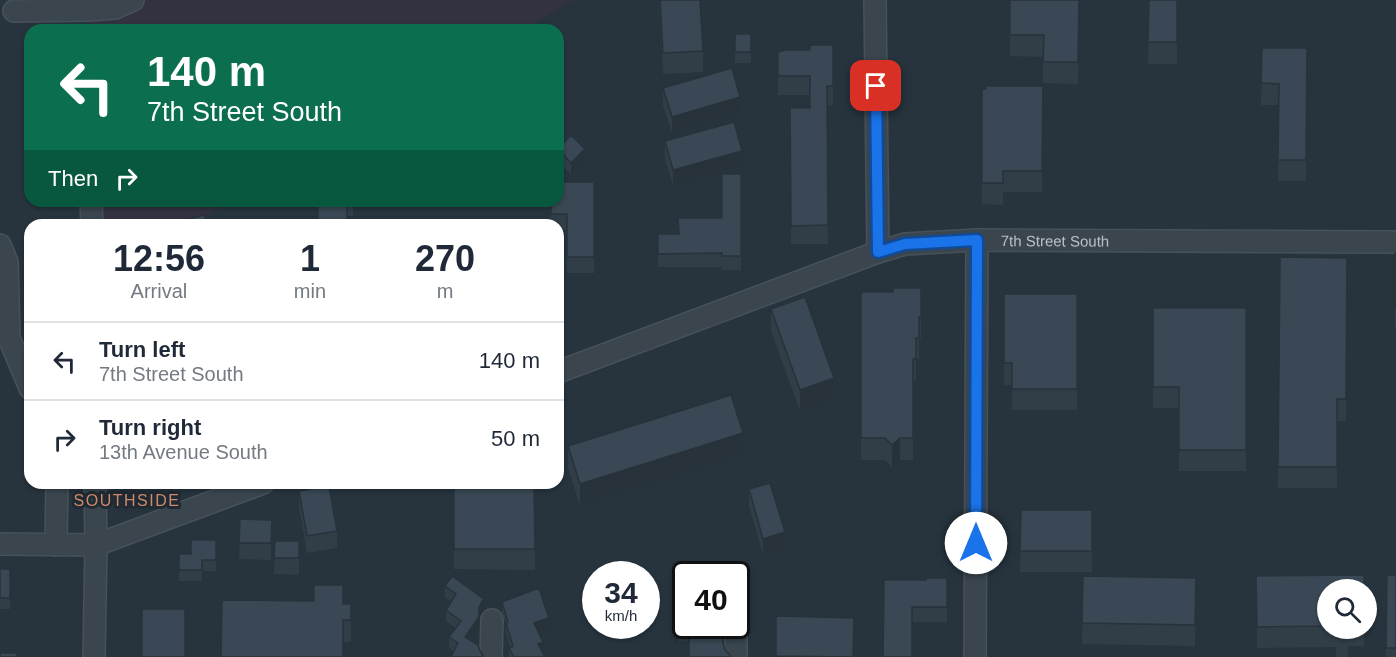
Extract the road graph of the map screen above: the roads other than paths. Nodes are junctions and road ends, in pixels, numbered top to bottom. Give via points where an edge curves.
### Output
1 (133, 0) edge
2 (875, 0) edge
3 (14, 11) dead end
4 (89, 13) edge
5 (977, 240) junction
6 (1396, 242) edge
7 (0, 245) edge
8 (878, 252) junction
9 (4, 336) edge
10 (24, 342) edge
11 (564, 370) edge
12 (24, 376) edge
13 (57, 489) edge
14 (95, 489) edge
15 (247, 489) edge
16 (0, 544) edge
17 (56, 545) junction
18 (96, 545) junction
19 (492, 620) dead end
20 (736, 639) edge
21 (94, 657) edge
22 (491, 657) edge
23 (736, 657) edge
24 (975, 657) edge

1 - 4 street
2 - 8 street
3 - 4 street
5 - 6 street, 7th Street South
5 - 8 street, 7th Street South via 905,244
5 - 24 street
7 - 9 street via 7,262
8 - 11 street, 7th Street South
9 - 10 street
9 - 12 street
13 - 17 street
14 - 18 street
15 - 18 street
16 - 17 street
17 - 18 street
18 - 21 street
19 - 22 street
20 - 23 street

